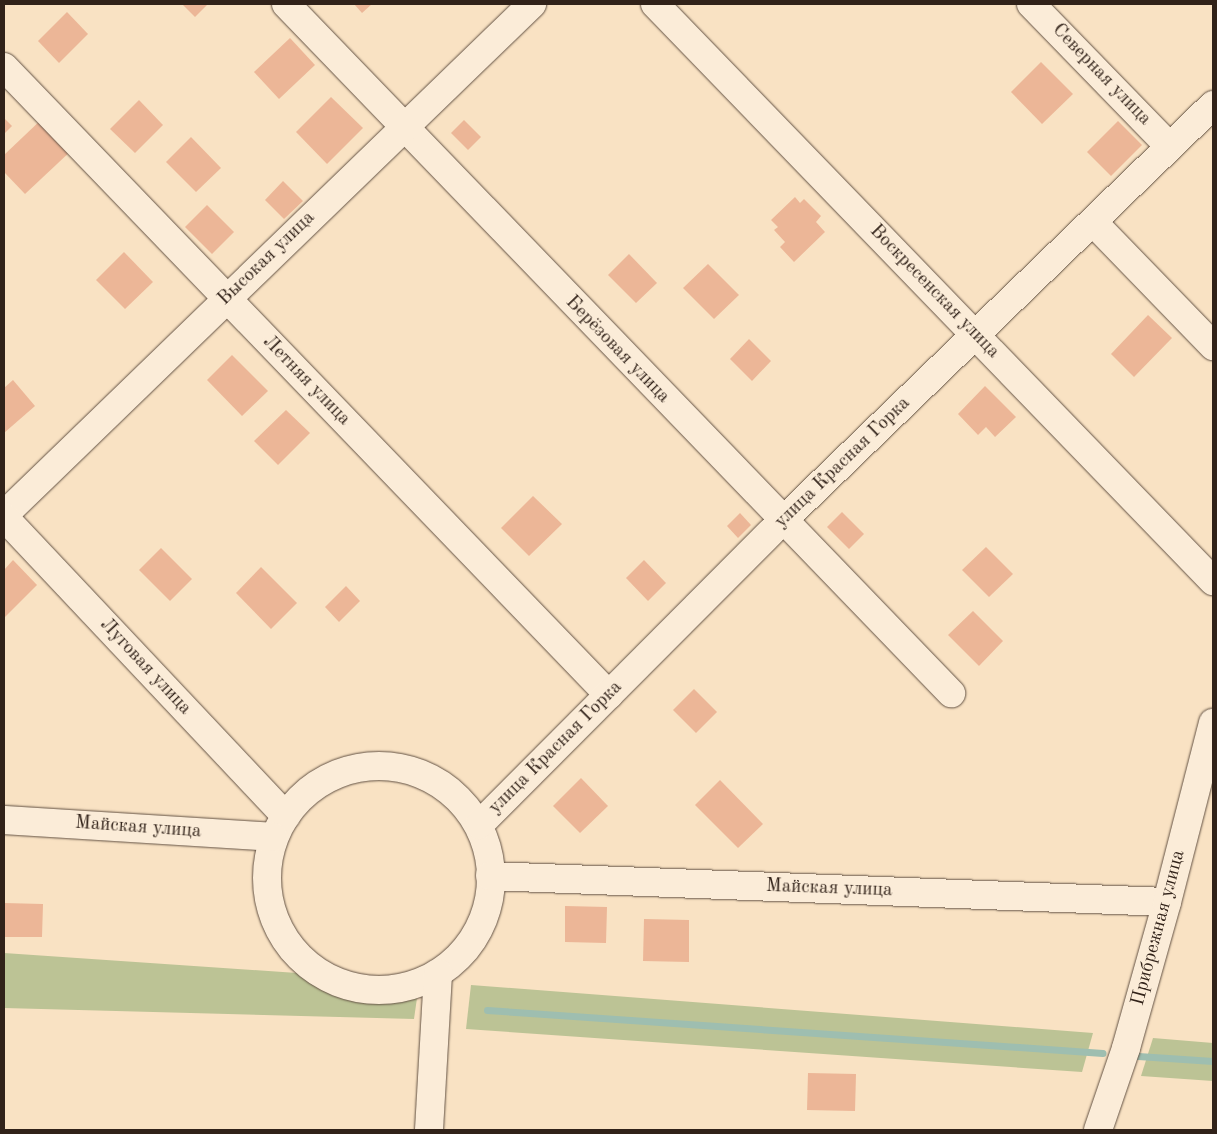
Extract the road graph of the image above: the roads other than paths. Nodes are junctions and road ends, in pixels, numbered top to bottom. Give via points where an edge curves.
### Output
1 (286, 4) edge
2 (532, 4) edge
3 (654, 4) edge
4 (1031, 4) edge
5 (4, 66) edge
6 (1213, 105) edge
7 (403, 127) junction
8 (1170, 147) junction
9 (1092, 222) junction
10 (227, 298) junction
11 (975, 335) junction
12 (1213, 346) edge
13 (4, 516) edge
14 (782, 522) junction
15 (1213, 581) edge
16 (951, 693) dead end
17 (609, 695) junction
18 (1213, 723) edge
19 (4, 820) edge
20 (479, 825) junction
21 (279, 826) junction
22 (490, 876) junction
23 (1167, 902) junction
24 (438, 973) junction
25 (429, 1130) edge
26 (1098, 1130) edge

1 - 7 street, Берёзовая улица
2 - 7 street, Высокая улица
3 - 11 street, Воскресенская улица
4 - 8 street, Северная улица
5 - 10 street, Летняя улица
6 - 8 street, улица Красная Горка
7 - 10 street, Высокая улица
7 - 14 street, Берёзовая улица
8 - 9 street, улица Красная Горка
9 - 11 street, улица Красная Горка
9 - 12 street
10 - 13 street, Высокая улица
10 - 17 street, Летняя улица
11 - 14 street, улица Красная Горка
11 - 15 street, Воскресенская улица
13 - 21 street, Луговая улица
14 - 16 street, Берёзовая улица
14 - 17 street, улица Красная Горка
17 - 20 street, улица Красная Горка
18 - 23 street, Прибрежная улица
19 - 21 street, Майская улица
20 - 21 street via 457,796 427,776 392,765 356,767 322,780 292,804
20 - 22 street via 490,860
21 - 24 street via 265,874 270,912 288,945 316,972 350,987 388,991 425,981
22 - 23 street, Майская улица
22 - 24 street via 491,896 479,930 456,961
23 - 26 street, Прибрежная улица via 1126,1048
24 - 25 street

